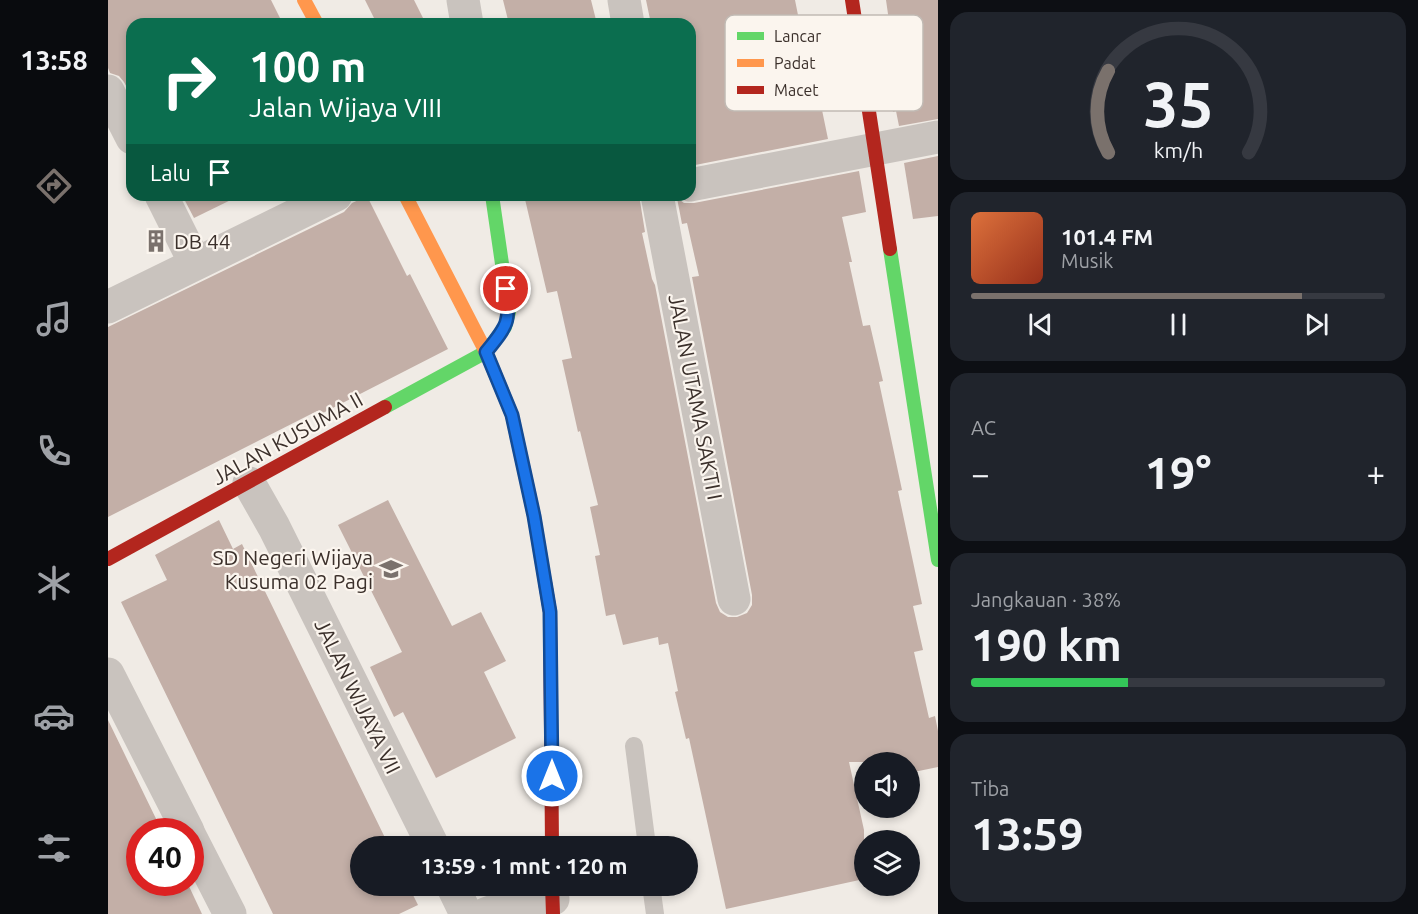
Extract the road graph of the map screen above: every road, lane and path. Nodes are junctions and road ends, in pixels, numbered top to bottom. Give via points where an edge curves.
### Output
1 (304, 0) edge
2 (463, 0) edge
3 (624, 0) edge
4 (852, 0) edge
5 (854, 15) edge
6 (313, 18) edge
7 (465, 18) edge
8 (627, 18) edge
9 (108, 91) edge
10 (868, 111) edge
11 (126, 126) edge
12 (938, 137) edge
13 (874, 148) junction
14 (696, 184) edge
15 (164, 201) edge
16 (324, 201) edge
17 (408, 201) edge
18 (493, 201) edge
19 (658, 201) edge
20 (195, 263) junction
21 (108, 307) edge
22 (486, 352) junction
23 (249, 483) junction
24 (108, 559) edge
25 (938, 560) edge
26 (734, 599) dead end
27 (108, 674) edge
28 (634, 746) dead end
29 (181, 818) edge
30 (427, 836) edge
31 (552, 836) edge
32 (646, 836) edge
33 (204, 863) edge
34 (457, 896) edge
35 (653, 896) edge
36 (553, 899) edge
37 (230, 914) edge
38 (466, 914) edge
39 (485, 914) edge
40 (655, 914) edge

1 - 6 street
2 - 7 street
3 - 8 street
4 - 5 street
9 - 11 street
10 - 13 street
12 - 13 street
13 - 14 street
13 - 25 street
15 - 20 street
16 - 20 street
17 - 22 street
18 - 22 street via 509,312 505,327
19 - 26 street, JALAN UTAMA SAKTI I
20 - 21 street
22 - 23 street, JALAN KUSUMA II
22 - 31 street via 512,415 550,612
23 - 24 street, JALAN KUSUMA II
23 - 30 street, JALAN WIJAYA VII
27 - 29 street
28 - 32 lane
33 - 37 street
34 - 38 street
35 - 40 lane
36 - 39 street

